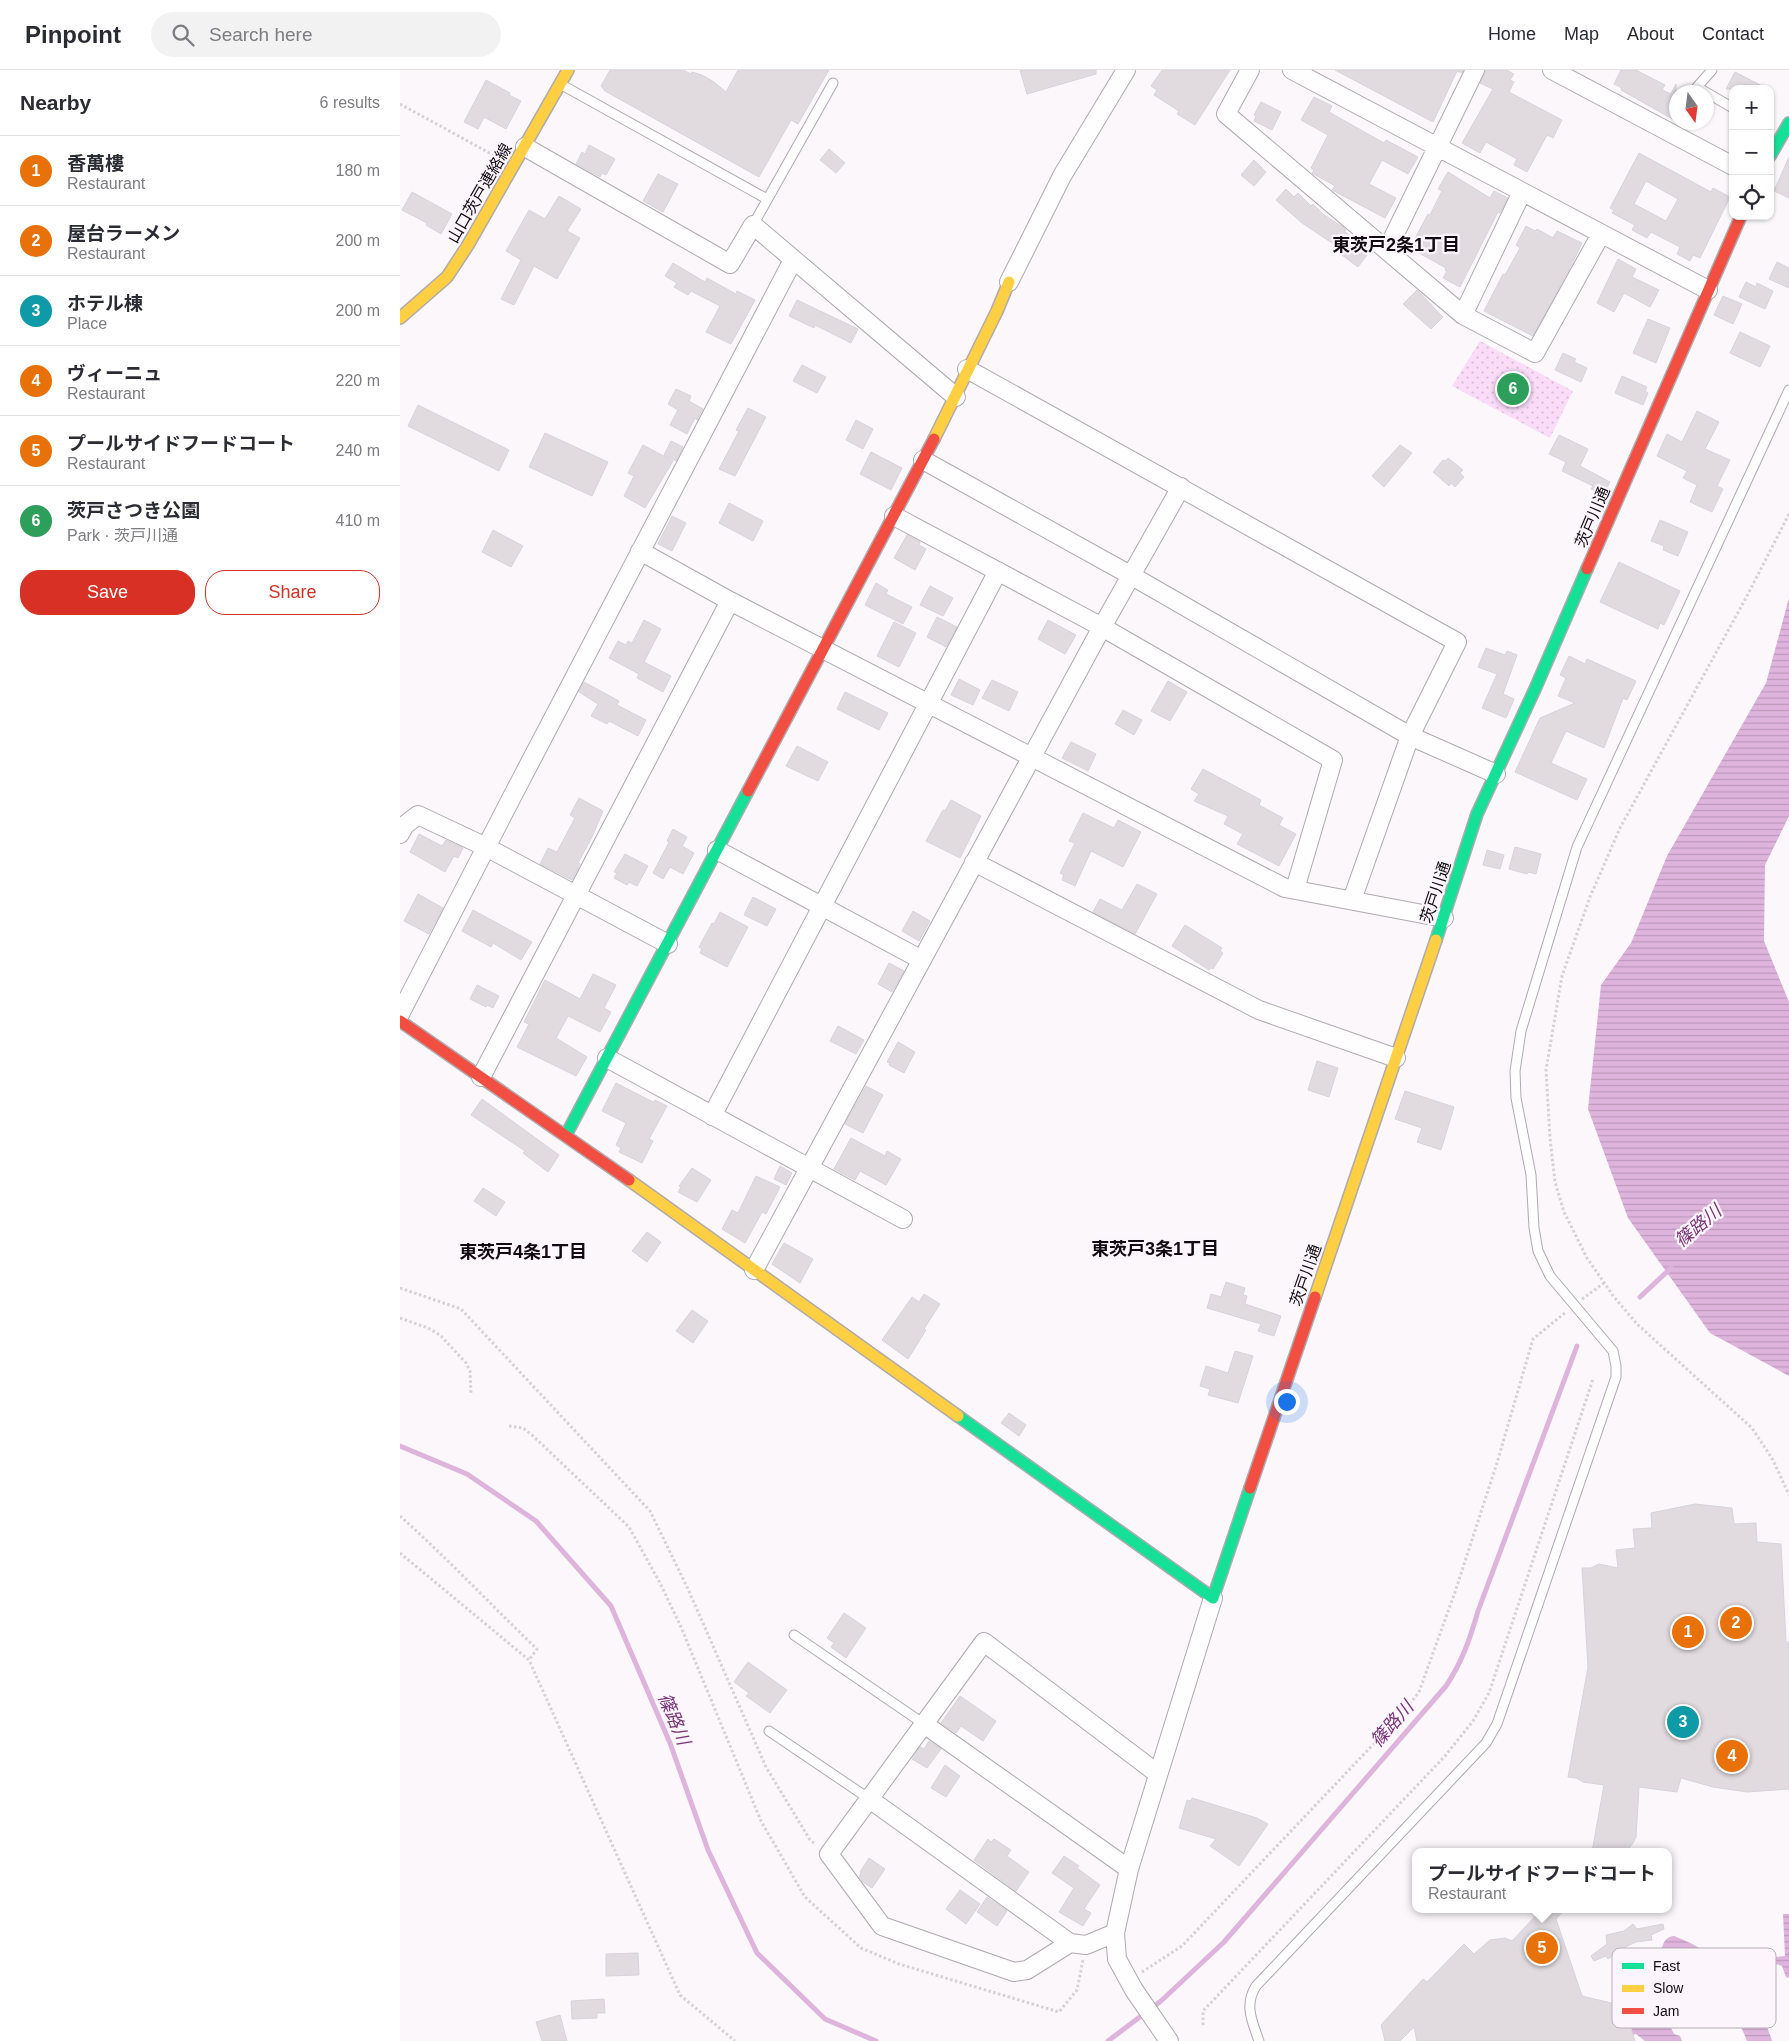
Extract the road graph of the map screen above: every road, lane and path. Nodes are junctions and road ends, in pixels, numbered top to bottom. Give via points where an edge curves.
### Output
1 (568, 70) edge
2 (1126, 70) edge
3 (1250, 70) edge
4 (1292, 70) edge
5 (1475, 70) edge
6 (1552, 70) edge
7 (1712, 70) edge
8 (833, 83) dead end
9 (560, 84) junction
10 (400, 104) edge
11 (1729, 106) edge
12 (1789, 124) edge
13 (1774, 146) edge
14 (525, 147) junction
15 (1437, 147) junction
16 (1729, 164) edge
17 (513, 166) junction
18 (1522, 192) junction
19 (767, 199) junction
20 (1739, 220) edge
21 (753, 225) junction
22 (1602, 234) junction
23 (1387, 250) junction
24 (793, 260) junction
25 (1009, 282) joint
26 (1708, 290) junction
27 (1463, 315) junction
28 (400, 318) edge
29 (967, 369) junction
30 (1789, 390) edge
31 (956, 397) junction
32 (923, 460) junction
33 (1181, 488) junction
34 (1789, 514) edge
35 (894, 516) junction
36 (640, 552) junction
37 (998, 570) junction
38 (1132, 576) junction
39 (730, 601) junction
40 (1102, 627) junction
41 (824, 648) junction
42 (930, 703) junction
43 (1410, 736) junction
44 (1032, 756) junction
45 (1496, 774) junction
46 (400, 834) edge
47 (486, 846) junction
48 (717, 850) junction
49 (974, 862) junction
50 (1295, 890) junction
51 (576, 895) junction
52 (1352, 900) junction
53 (822, 907) junction
54 (1444, 918) junction
55 (668, 944) junction
56 (922, 960) junction
57 (400, 1014) edge
58 (400, 1021) edge
59 (607, 1058) junction
60 (1396, 1058) junction
61 (481, 1076) junction
62 (712, 1116) junction
63 (566, 1135) junction
64 (809, 1168) junction
65 (903, 1219) dead end
66 (754, 1270) junction
67 (1604, 1283) junction
68 (400, 1288) edge
69 (1573, 1305) junction
70 (400, 1318) edge
71 (1593, 1379) dead end
72 (471, 1394) dead end
73 (509, 1426) dead end
74 (1789, 1495) edge
75 (400, 1516) edge
76 (400, 1553) edge
77 (1213, 1598) junction
78 (794, 1635) dead end
79 (529, 1660) junction
80 (924, 1724) junction
81 (769, 1731) dead end
82 (1158, 1774) junction
83 (868, 1798) junction
84 (829, 1854) junction
85 (1128, 1869) junction
86 (1115, 1933) junction
87 (1078, 1944) junction
88 (1136, 1983) junction
89 (1203, 2024) dead end
90 (735, 2041) edge
91 (1168, 2041) edge
92 (1259, 2041) edge

1 - 9 street, 山口茨戸連絡線
2 - 25 street via 1062,176
3 - 23 street via 1226,114
4 - 15 street
5 - 15 street
6 - 16 street
7 - 11 lane via 1697,87
8 - 19 lane
9 - 14 street, 山口茨戸連絡線
9 - 19 lane
10 - 17 path
12 - 13 street via 1779,134
14 - 17 street, 山口茨戸連絡線
14 - 21 street via 730,264
15 - 18 street
15 - 23 street
17 - 28 street, 山口茨戸連絡線 via 447,277
18 - 22 street
18 - 27 street
19 - 21 lane
20 - 26 street, 茨戸川通
21 - 24 street
22 - 26 street
22 - 27 street via 1535,354
23 - 27 street
24 - 31 street
24 - 36 street
25 - 29 street via 1003,301
26 - 45 street, 茨戸川通
29 - 31 street
29 - 33 street
30 - 69 lane via 1577,847 1521,1031 1515,1071 1516,1098 1531,1175 1538,1250 1550,1276
31 - 32 street
32 - 35 street
32 - 38 street
33 - 38 street
33 - 43 street via 1457,642
34 - 67 path via 1620,828 1562,976 1546,1070 1555,1182 1564,1212 1587,1258
35 - 37 street
35 - 41 street
36 - 39 street
36 - 47 street
37 - 40 street
37 - 42 street
38 - 40 street
38 - 43 street
39 - 41 street
39 - 51 street
40 - 44 street
40 - 50 street via 1333,760
41 - 42 street
41 - 48 street
42 - 44 street
42 - 53 street
43 - 45 street
43 - 52 street
44 - 49 street
44 - 50 street via 1285,888
45 - 54 street, 茨戸川通 via 1477,814
46 - 47 street via 418,814
47 - 51 street
47 - 57 street
48 - 53 street
48 - 55 street
49 - 56 street
49 - 60 street via 1259,1010
50 - 52 street
51 - 55 street
51 - 61 street
52 - 54 street
53 - 56 street
53 - 62 street
54 - 60 street, 茨戸川通
55 - 59 street
56 - 64 street
58 - 61 street
59 - 62 street
59 - 63 street
60 - 77 street, 茨戸川通
61 - 63 street
62 - 64 street
63 - 66 street
64 - 65 street
64 - 66 street
66 - 77 street
67 - 69 path
67 - 74 path via 1638,1324 1752,1428 1773,1460
68 - 84 path via 461,1309 650,1510 688,1588 766,1767 810,1840
69 - 88 path via 1533,1338 1494,1472 1419,1692 1402,1714 1182,1946
69 - 92 lane via 1613,1351 1616,1377 1497,1724 1486,1743 1256,1986 1249,2000 1249,2010
70 - 72 path via 440,1335 466,1363 470,1371
71 - 89 path via 1488,1693 1473,1721 1445,1756 1202,2011
73 - 87 path via 523,1428 532,1435 629,1527 681,1627 761,1821 806,1897 861,1948 899,1964 1059,2012 1076,1990
75 - 79 path via 442,1553 537,1649
76 - 79 path
77 - 82 street
78 - 80 lane
79 - 90 path via 680,1995
80 - 82 street via 984,1642
80 - 83 street
80 - 85 street
81 - 83 lane
82 - 85 street
83 - 84 street
83 - 87 street
84 - 87 street via 882,1926 1014,1972 1027,1970
85 - 86 street
86 - 87 street
86 - 88 street via 1117,1959
88 - 91 street

